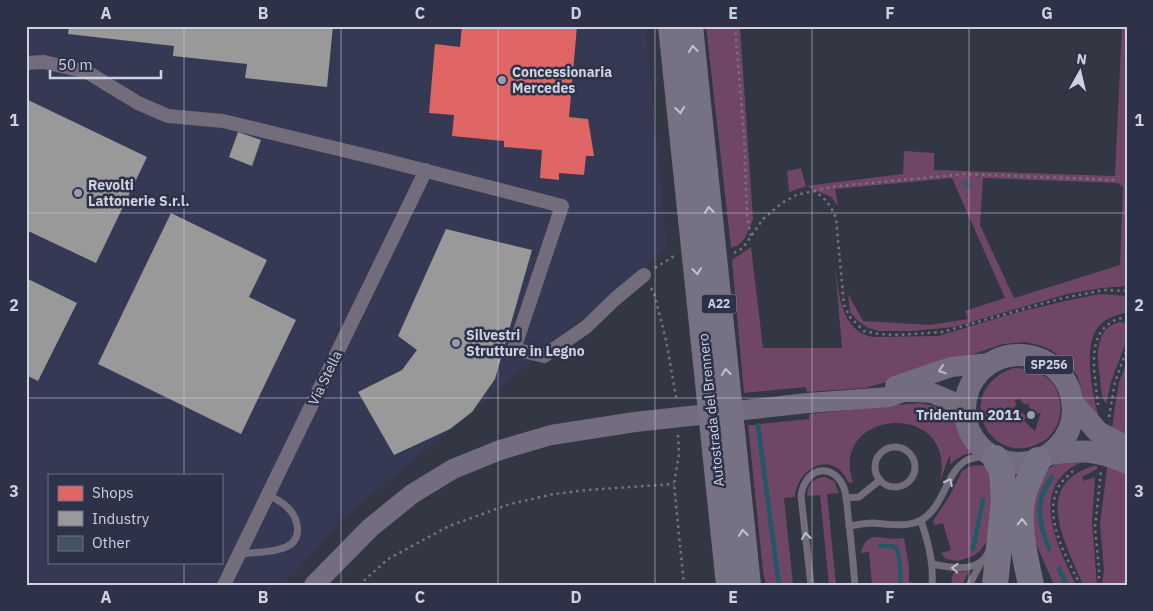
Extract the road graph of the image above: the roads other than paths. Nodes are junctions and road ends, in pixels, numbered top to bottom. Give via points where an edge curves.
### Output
1 (672, 26) edge
2 (690, 26) edge
3 (26, 63) edge
4 (426, 170) junction
5 (644, 275) road end
6 (990, 363) junction
7 (848, 401) junction
8 (1072, 402) junction
9 (966, 422) junction
10 (1115, 454) edge
11 (993, 457) junction
12 (1043, 457) junction
13 (880, 480) junction
14 (269, 495) junction
15 (846, 498) junction
16 (920, 521) junction
17 (849, 526) junction
18 (1000, 536) junction
19 (239, 554) junction
20 (982, 561) junction
21 (932, 564) junction
22 (224, 585) edge
23 (314, 585) edge
24 (729, 585) edge
25 (748, 585) edge
26 (811, 585) edge
27 (855, 585) edge
28 (932, 585) edge
29 (969, 585) edge
30 (995, 585) edge
31 (1031, 585) edge

1 -> 24 highway, Autostrada del Brennero / A22
25 -> 2 highway, Autostrada del Brennero / A22
3 - 4 street via 44,62 87,72 138,104 168,116 223,121
4 - 5 street via 562,206 514,349 544,356 586,327
4 - 14 street, Via Stella
6 -> 7 main road, SP256 via 951,368
6 - 8 main road, SP256 via 1016,355 1041,360 1061,375
6 - 9 main road, SP256 via 968,390 964,408
7 - 9 main road, SP256 via 889,397 903,392 932,394 950,401
7 - 23 main road, SP256 via 635,422 552,435 500,450 453,469 412,494 370,528
8 - 10 main road, SP256
8 - 12 main road, SP256 via 1069,429 1062,441
9 - 11 main road, SP256 via 977,444
10 - 12 main road via 1078,451
11 - 12 main road via 1016,463
16 -> 11 lane via 936,505 955,471 967,460
11 - 18 highway via 1002,470 1004,500
31 -> 12 highway via 1023,539 1022,504 1025,488
13 - 13 lane via 875,469 882,452 895,447 912,455 914,475 906,485 893,487
13 - 15 lane via 859,497
14 - 19 street, Via Stella
14 - 19 lane via 288,507 295,516 297,537 285,547
15 - 17 lane
26 -> 15 lane via 802,486 813,473 829,473 841,482
16 - 17 lane
16 - 21 lane
17 - 27 lane
18 - 20 lane
18 - 30 highway
19 - 22 street, Via Stella
20 -> 21 lane via 964,568
20 - 29 lane
21 - 28 lane

